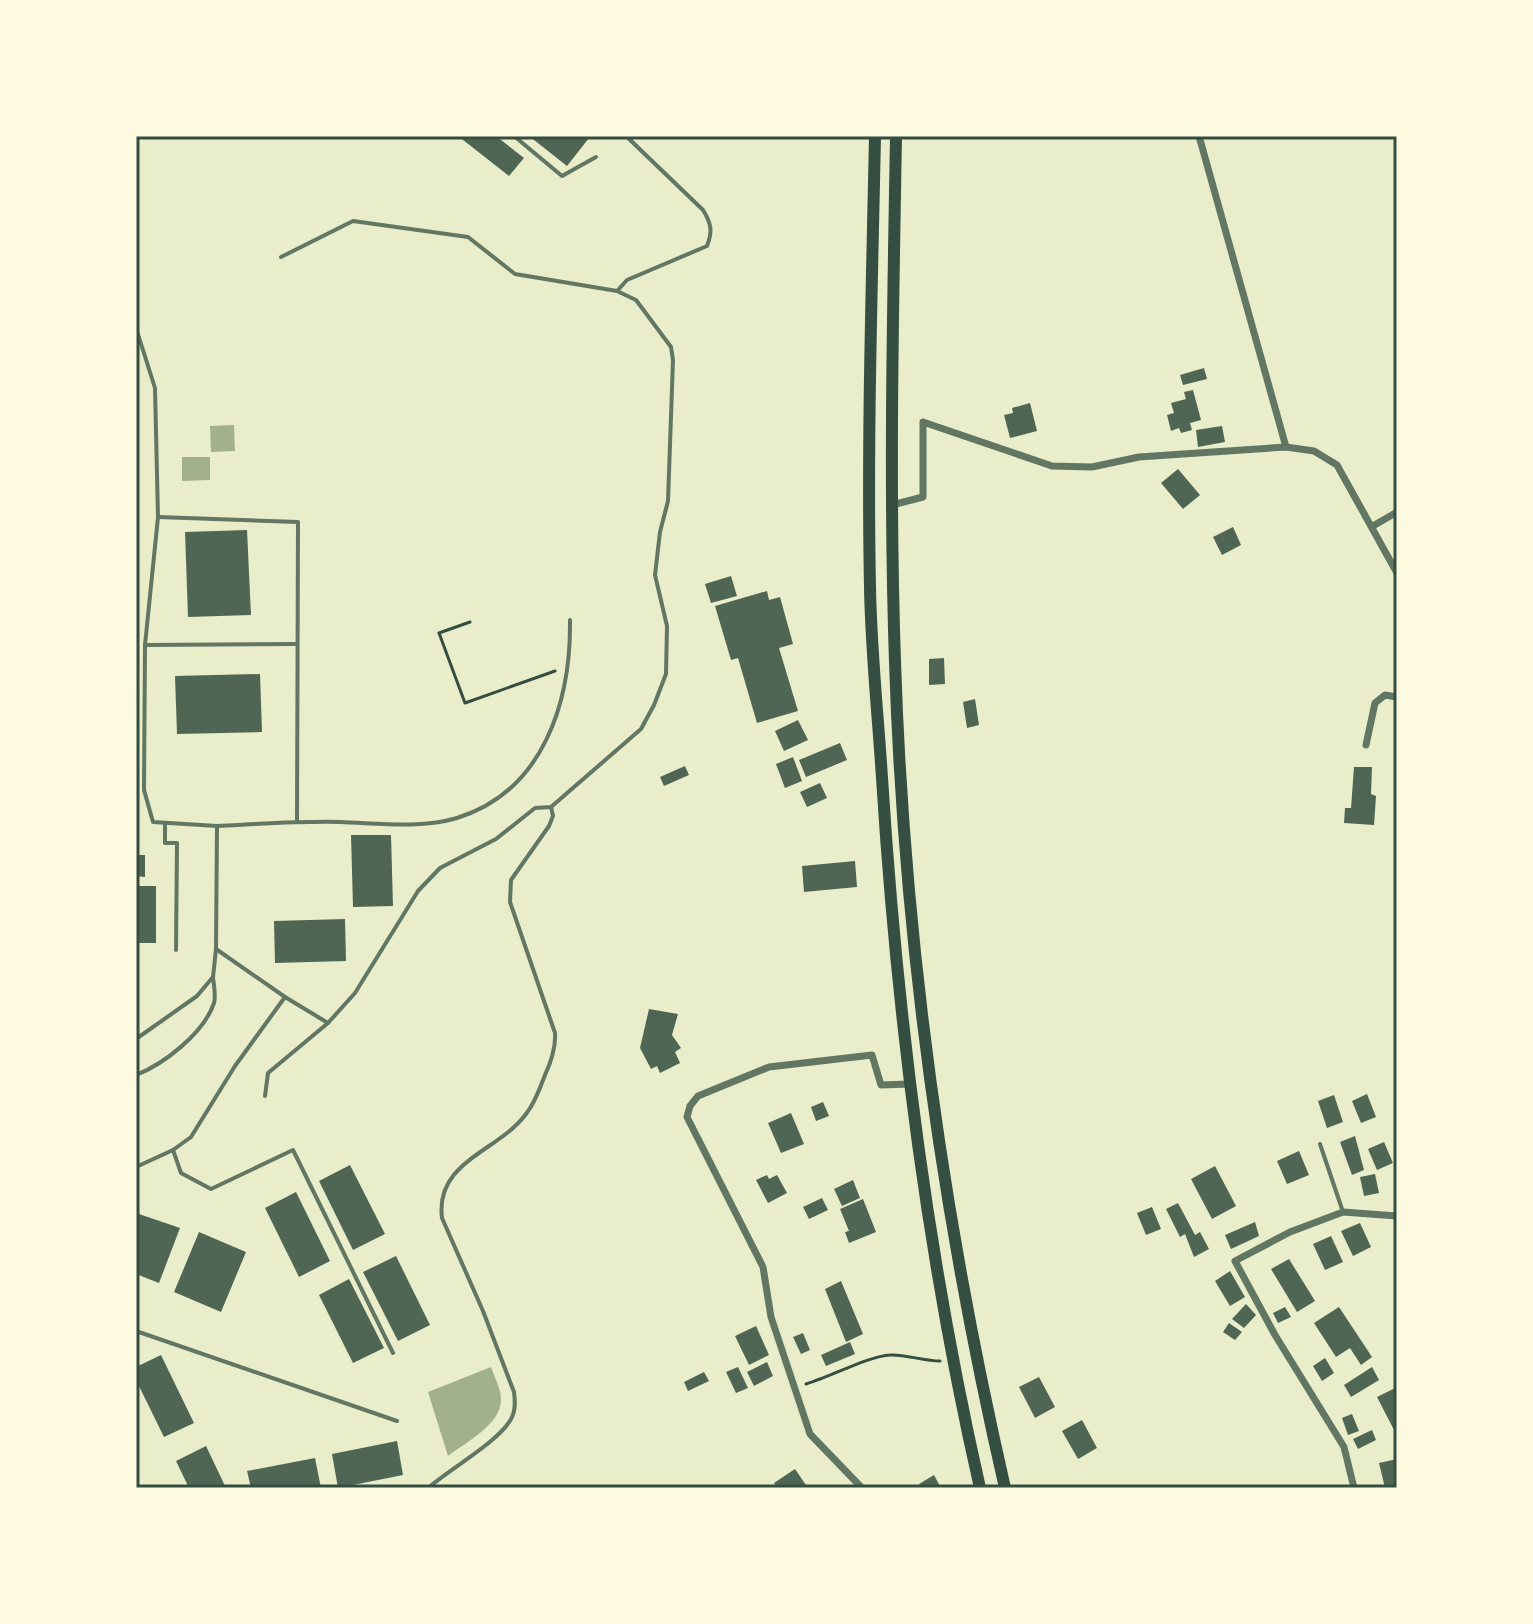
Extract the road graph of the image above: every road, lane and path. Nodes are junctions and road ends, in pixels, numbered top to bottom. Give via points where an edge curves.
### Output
1 (514, 136) edge
2 (626, 136) edge
3 (875, 136) edge
4 (896, 136) edge
5 (1199, 136) edge
6 (596, 157) dead end
7 (281, 257) dead end
8 (617, 291) junction
9 (136, 328) edge
10 (1286, 447) junction
11 (892, 505) junction
12 (1397, 512) edge
13 (158, 517) junction
14 (1373, 526) junction
15 (1397, 573) edge
16 (570, 620) dead end
17 (470, 622) dead end
18 (296, 644) junction
19 (145, 645) junction
20 (566, 667) junction
21 (1397, 697) edge
22 (1366, 745) dead end
23 (551, 807) junction
24 (297, 821) junction
25 (165, 823) junction
26 (217, 826) junction
27 (216, 949) junction
28 (176, 950) dead end
29 (213, 977) junction
30 (285, 997) junction
31 (328, 1023) junction
32 (136, 1039) edge
33 (136, 1075) edge
34 (910, 1084) junction
35 (265, 1096) dead end
36 (1320, 1144) dead end
37 (173, 1150) junction
38 (136, 1167) edge
39 (1343, 1212) junction
40 (1397, 1216) edge
41 (136, 1331) edge
42 (393, 1353) dead end
43 (955, 1362) junction
44 (795, 1388) junction
45 (397, 1421) dead end
46 (428, 1488) edge
47 (862, 1488) edge
48 (980, 1488) edge
49 (1005, 1488) edge
50 (1354, 1488) edge

1 - 6 lane via 562,176
2 - 8 lane via 703,210 711,235 707,246 627,280
3 - 34 highway via 870,590
4 - 11 highway
5 - 10 street
7 - 8 lane via 353,221 468,237 515,274
8 - 23 lane via 636,300 671,347 673,360 668,501 655,575 667,626 666,674 641,729
9 - 13 lane via 155,388
10 - 11 street via 1139,457 1092,467 1052,466 923,422 923,497
10 - 14 street via 1314,451 1337,465
11 - 49 highway via 895,664 918,976 937,1129
12 - 14 street
13 - 18 lane via 298,522
13 - 19 lane
14 - 15 street
16 - 20 lane
17 - 20 path via 439,633 465,703
18 - 19 lane
18 - 24 lane
19 - 25 lane via 144,790 153,822
20 - 24 lane via 549,739 523,774 481,808 422,823
21 - 22 street via 1385,695 1375,703
23 - 31 lane via 535,808 496,839 440,868 418,891 355,993
23 - 46 lane via 549,826 509,888 556,1043 527,1114 456,1171 440,1206 514,1392 513,1417 504,1430
24 - 26 lane
25 - 26 lane
25 - 28 lane via 165,843 177,843
26 - 27 lane
27 - 29 lane
27 - 30 lane
29 - 32 lane via 197,996
29 - 33 lane via 214,1002 197,1032 175,1053
30 - 31 lane
30 - 37 lane via 191,1137
31 - 35 lane via 268,1073
34 - 43 highway
34 - 44 street via 881,1085 872,1055 769,1067 698,1096 690,1106 687,1117 763,1267 771,1317
36 - 39 lane
37 - 38 lane
37 - 42 lane via 181,1173 211,1189 293,1150
39 - 40 street
39 - 50 street via 1235,1261 1344,1447
41 - 45 lane
43 - 44 path via 893,1354
43 - 48 highway
44 - 47 street via 810,1434

